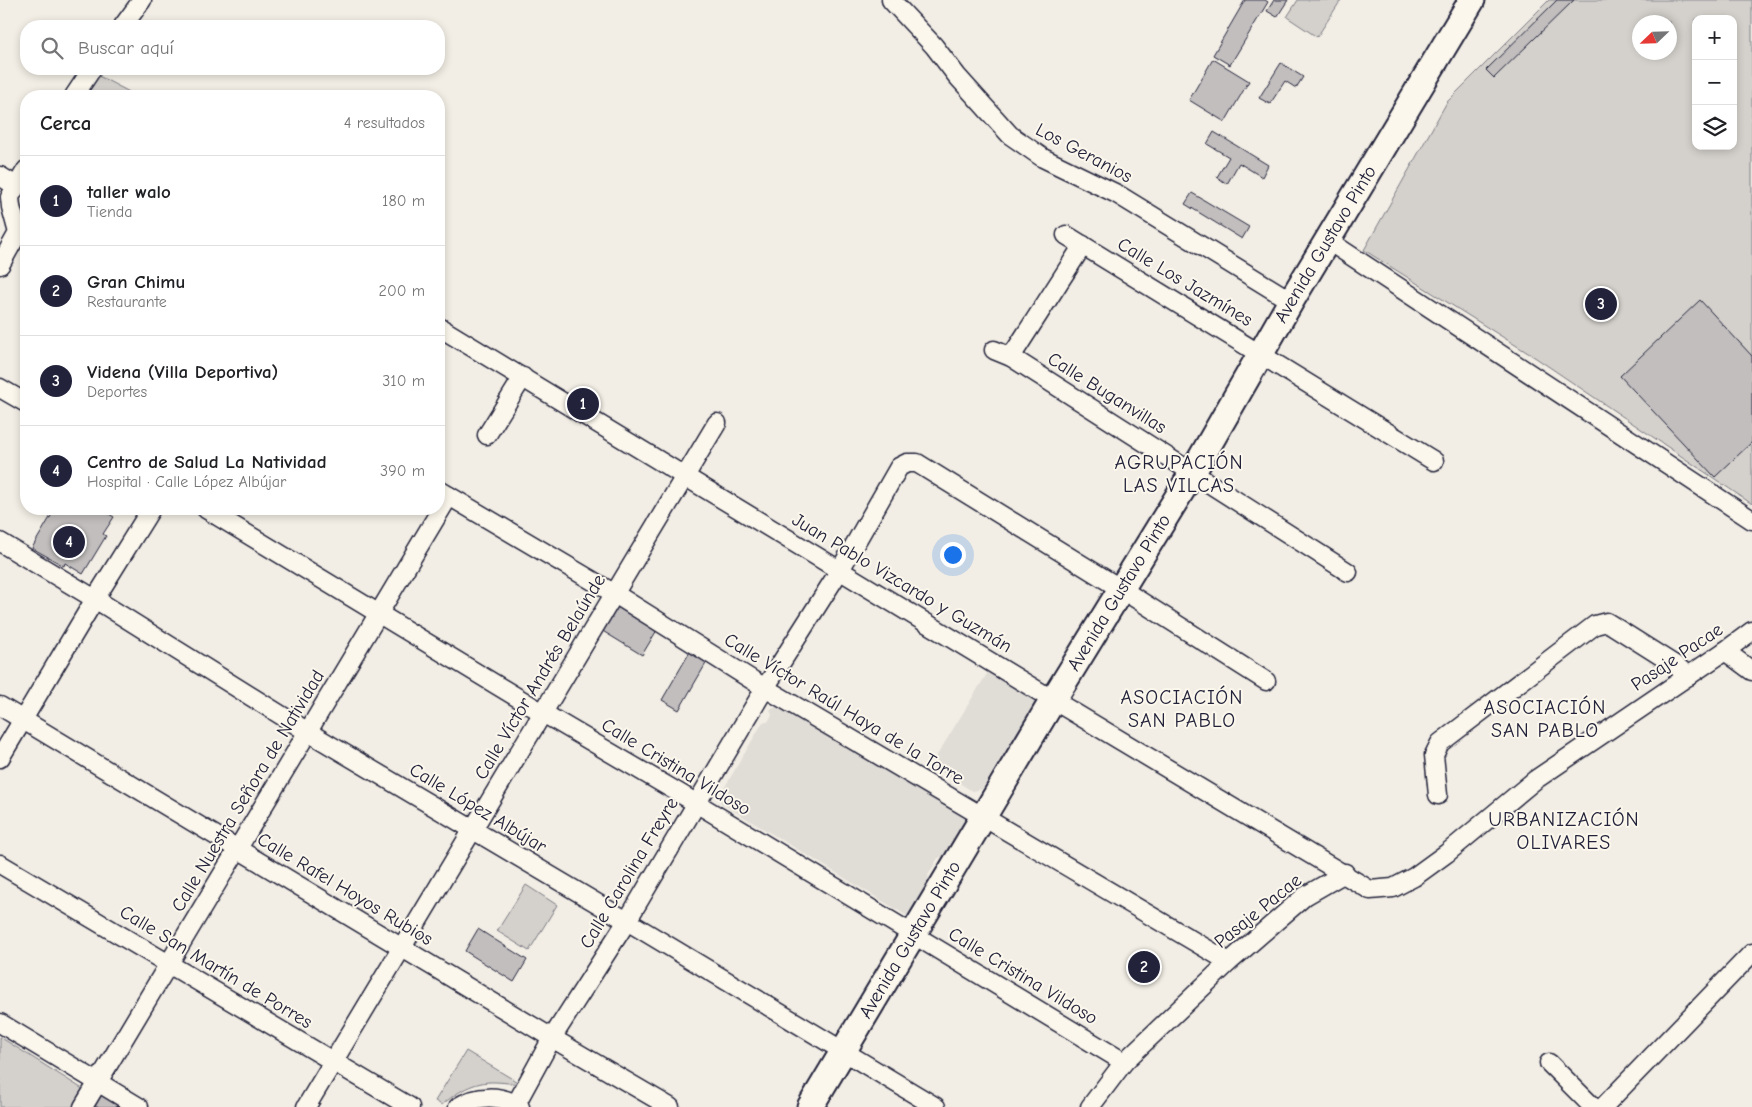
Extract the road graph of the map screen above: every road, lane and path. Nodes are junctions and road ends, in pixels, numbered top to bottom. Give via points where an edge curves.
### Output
1 (142, 0) edge
2 (891, 0) edge
3 (1472, 0) edge
4 (127, 20) edge
5 (88, 75) edge
6 (78, 90) edge
7 (0, 176) edge
8 (20, 180) edge
9 (16, 186) junction
10 (20, 230) edge
11 (1066, 235) dead end
12 (20, 238) edge
13 (1328, 240) junction
14 (1083, 245) junction
15 (0, 265) edge
16 (1291, 301) junction
17 (445, 330) edge
18 (994, 350) dead end
19 (1260, 353) junction
20 (1011, 357) junction
21 (523, 377) junction
22 (0, 388) edge
23 (20, 400) edge
24 (717, 422) dead end
25 (487, 434) dead end
26 (1434, 461) dead end
27 (1193, 472) junction
28 (686, 475) junction
29 (445, 494) edge
30 (147, 515) edge
31 (216, 515) edge
32 (432, 515) edge
33 (1752, 520) edge
34 (0, 542) edge
35 (840, 570) junction
36 (1348, 572) dead end
37 (1121, 589) junction
38 (615, 594) junction
39 (95, 599) junction
40 (378, 613) junction
41 (1752, 631) edge
42 (1725, 651) junction
43 (1752, 671) edge
44 (1688, 676) junction
45 (1266, 681) dead end
46 (765, 688) junction
47 (1053, 700) junction
48 (0, 706) edge
49 (543, 713) junction
50 (22, 719) junction
51 (308, 732) junction
52 (0, 758) edge
53 (1438, 795) dead end
54 (696, 803) junction
55 (983, 817) junction
56 (473, 830) junction
57 (236, 849) junction
58 (0, 864) edge
59 (1345, 873) junction
60 (626, 921) junction
61 (913, 934) junction
62 (402, 948) junction
63 (1752, 953) edge
64 (1229, 962) junction
65 (169, 964) junction
66 (0, 1023) edge
67 (552, 1038) junction
68 (843, 1050) junction
69 (334, 1062) junction
70 (1124, 1062) junction
71 (1549, 1063) dead end
72 (98, 1083) junction
73 (1097, 1104) edge
74 (518, 1106) edge
75 (83, 1107) edge
76 (139, 1107) edge
77 (306, 1107) edge
78 (410, 1107) edge
79 (458, 1107) edge
80 (670, 1107) edge
81 (810, 1107) edge
82 (936, 1107) edge
83 (1594, 1107) edge
84 (1604, 1107) edge

1 - 4 street
2 - 16 street, Los Geranios via 1010,135 1043,158 1117,194
3 - 13 main road, Avenida Gustavo Pinto
5 - 6 street
7 - 9 street
8 - 9 street
9 - 10 street via 10,197 10,207
11 - 14 street, Calle Los Jazmínes
12 - 15 street
13 - 16 main road, Avenida Gustavo Pinto
13 - 33 street
14 - 19 street, Calle Los Jazmínes
14 - 20 street
16 - 19 main road, Avenida Gustavo Pinto
17 - 21 street, Juan Pablo Vizcardo y Guzmán
18 - 20 street, Calle Buganvillas
19 - 26 street, Calle Los Jazmínes
19 - 27 main road, Avenida Gustavo Pinto
20 - 27 street, Calle Buganvillas
21 - 25 street
21 - 28 street, Juan Pablo Vizcardo y Guzmán
22 - 23 street
24 - 28 street, Calle Víctor Andrés Belaúnde
27 - 36 street, Calle Buganvillas
27 - 37 main road, Avenida Gustavo Pinto
28 - 35 street, Juan Pablo Vizcardo y Guzmán
28 - 38 street, Calle Víctor Andrés Belaúnde
29 - 38 street, Calle Víctor Raúl Haya de la Torre
30 - 39 street
31 - 40 street, Calle Cristina Vildoso
32 - 40 street, Calle Nuestra Señora de Natividad
34 - 39 street, Calle López Albújar
35 - 37 street, Calle Carolina Freyre via 900,467 917,463
35 - 46 street, Calle Carolina Freyre
35 - 47 street, Juan Pablo Vizcardo y Guzmán
37 - 45 street
37 - 47 main road, Avenida Gustavo Pinto
38 - 46 street, Calle Víctor Raúl Haya de la Torre
38 - 49 street, Calle Víctor Andrés Belaúnde
39 - 50 street
39 - 51 street, Calle López Albújar
40 - 49 street, Calle Cristina Vildoso
40 - 51 street, Calle Nuestra Señora de Natividad
41 - 42 street, Pasaje Pacae
42 - 43 street
42 - 44 street, Pasaje Pacae
44 - 53 street via 1607,622 1594,625 1440,743 1434,755
44 - 59 street, Pasaje Pacae via 1535,780 1447,854 1414,877 1393,888 1370,890
46 - 54 street, Calle Carolina Freyre
46 - 55 street, Calle Víctor Raúl Haya de la Torre
47 - 55 main road, Avenida Gustavo Pinto
47 - 59 street, Juan Pablo Vizcardo y Guzmán
48 - 50 street, Calle Rafel Hoyos Rubios
49 - 54 street, Calle Cristina Vildoso
49 - 56 street, Calle Víctor Andrés Belaúnde
50 - 52 street
50 - 57 street, Calle Rafel Hoyos Rubios
51 - 56 street, Calle López Albújar
51 - 57 street, Calle Nuestra Señora de Natividad
54 - 60 street, Calle Carolina Freyre
54 - 61 street, Calle Cristina Vildoso
55 - 61 main road, Avenida Gustavo Pinto
55 - 64 street, Calle Víctor Raúl Haya de la Torre
56 - 60 street, Calle López Albújar
56 - 62 street, Calle Víctor Andrés Belaúnde
57 - 62 street, Calle Rafel Hoyos Rubios
57 - 65 street, Calle Nuestra Señora de Natividad
58 - 65 street, Calle San Martín de Porres
59 - 64 street, Pasaje Pacae via 1305,896
60 - 67 street, Calle Carolina Freyre
60 - 68 street, Calle López Albújar
61 - 68 main road, Avenida Gustavo Pinto
61 - 70 street, Calle Cristina Vildoso
62 - 67 street, Calle Rafel Hoyos Rubios
62 - 69 street, Calle Víctor Andrés Belaúnde
63 - 84 street
64 - 70 street, Pasaje Pacae
65 - 69 street, Calle San Martín de Porres
65 - 72 street, Calle Nuestra Señora de Natividad
66 - 72 street
67 - 74 street, Calle Carolina Freyre
67 - 80 street, Calle Rafel Hoyos Rubios
68 - 81 main road, Avenida Gustavo Pinto
68 - 82 street, Calle López Albújar
69 - 77 street, Calle Víctor Andrés Belaúnde
69 - 78 street, Calle San Martín de Porres
70 - 73 street, Pasaje Pacae
71 - 83 street
72 - 75 street, Calle Nuestra Señora de Natividad
72 - 76 street
74 - 79 street via 483,1098

